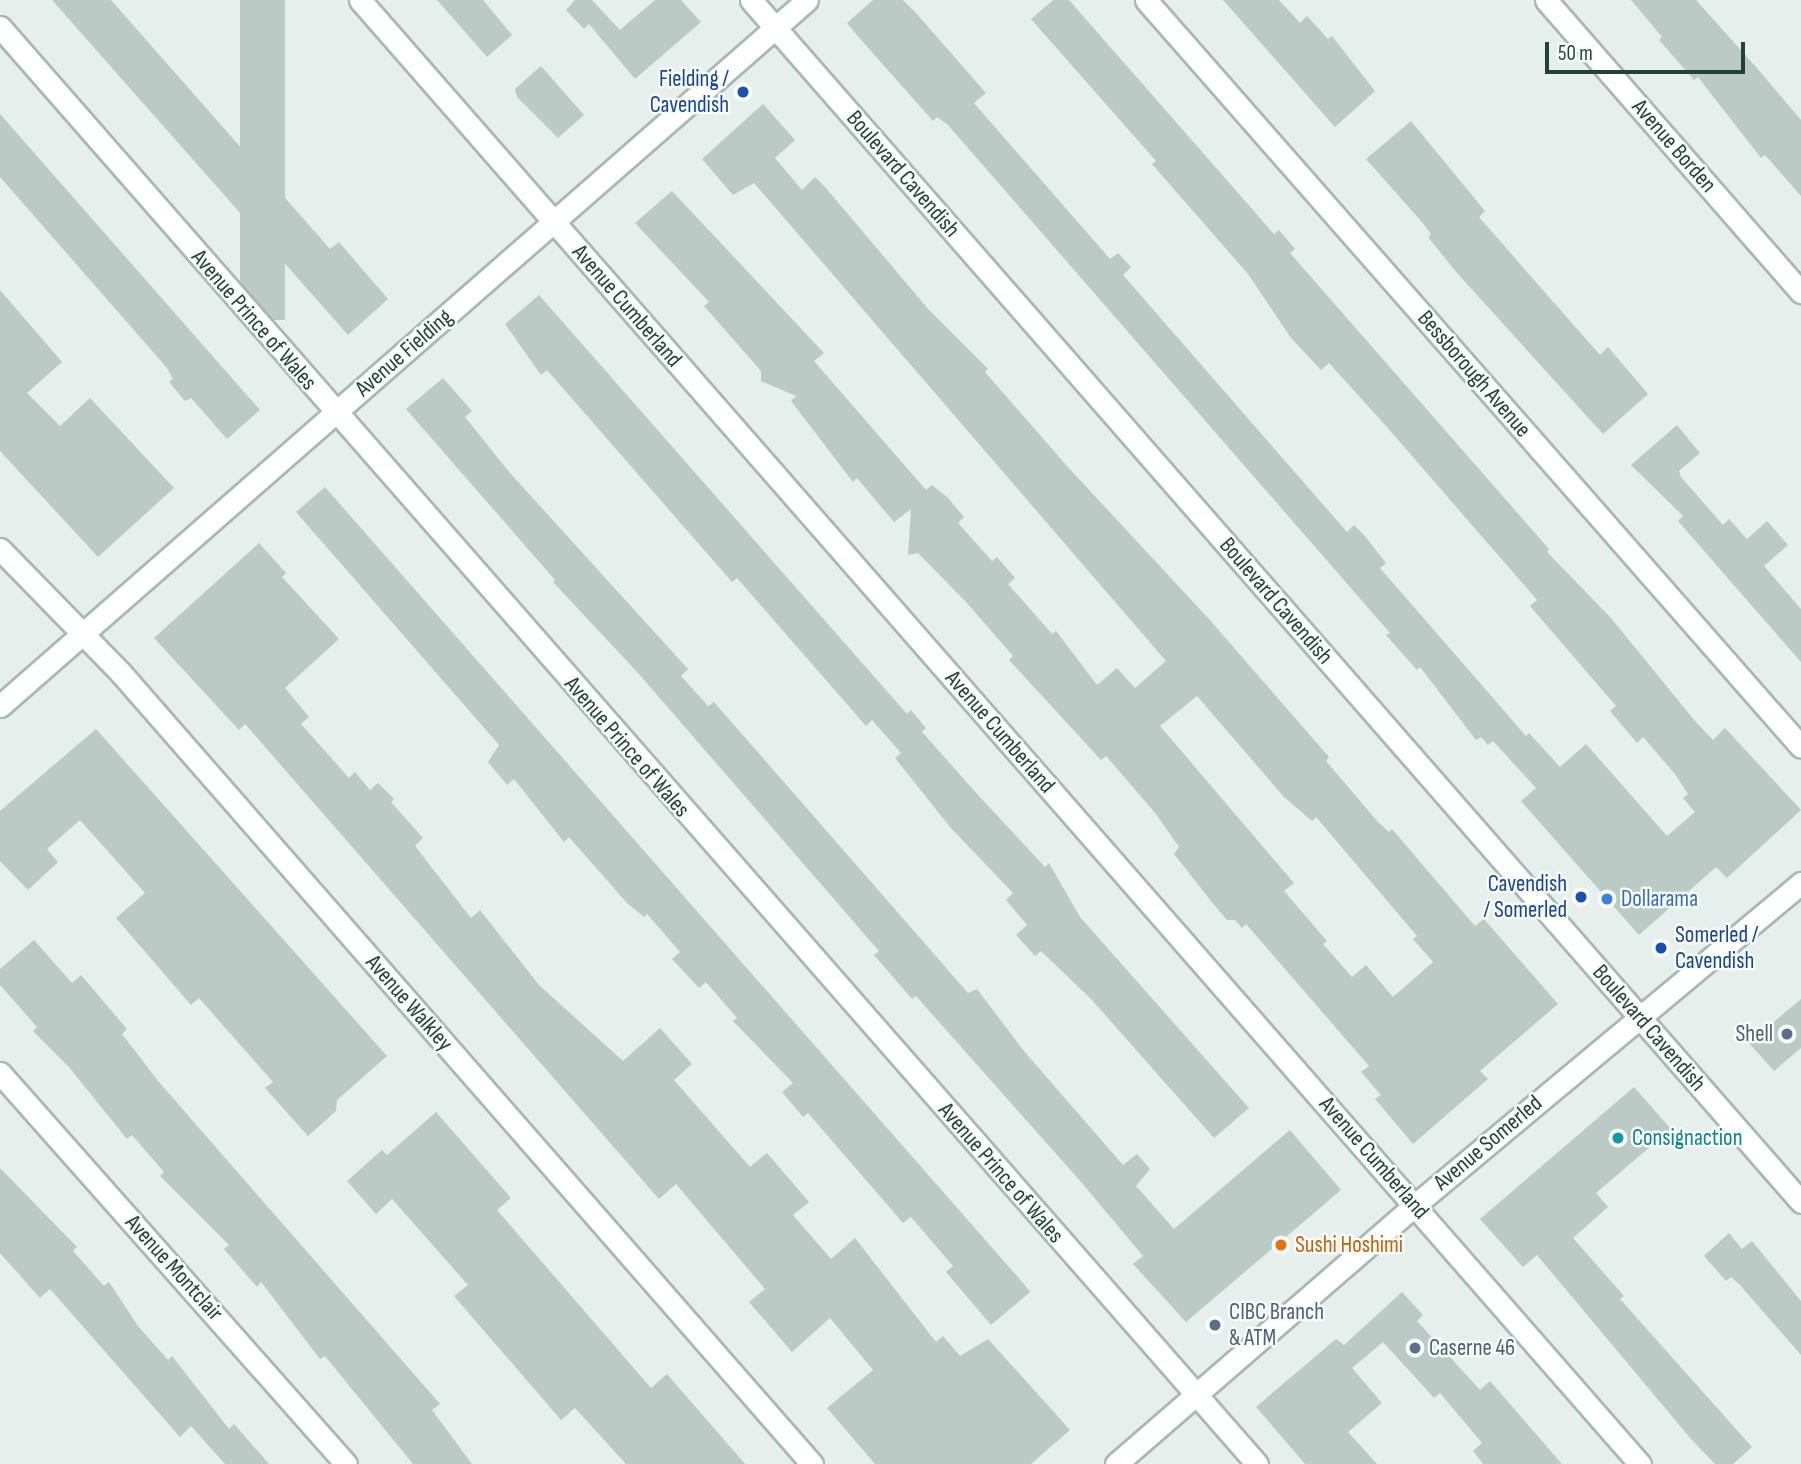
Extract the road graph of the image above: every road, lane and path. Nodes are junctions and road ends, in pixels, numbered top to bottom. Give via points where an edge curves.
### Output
1 (360, 0) edge
2 (751, 0) edge
3 (807, 0) edge
4 (1146, 0) edge
5 (1546, 0) edge
6 (0, 27) edge
7 (775, 27) junction
8 (554, 222) junction
9 (1801, 292) edge
10 (335, 413) junction
11 (0, 549) edge
12 (85, 633) junction
13 (0, 706) edge
14 (1801, 747) edge
15 (1801, 883) edge
16 (1638, 1018) junction
17 (0, 1073) edge
18 (1801, 1202) edge
19 (1415, 1205) junction
20 (1196, 1394) junction
21 (346, 1464) edge
22 (812, 1464) edge
23 (1116, 1464) edge
24 (1257, 1464) edge
25 (1640, 1464) edge

1 - 8 street, Avenue Cumberland
2 - 7 street, Boulevard Cavendish
3 - 7 street, Avenue Fielding
4 - 14 street, Bessborough Avenue
5 - 9 street, Avenue Borden
6 - 10 street, Avenue Prince of Wales
7 - 8 street, Avenue Fielding
7 - 16 street, Boulevard Cavendish
8 - 10 street, Avenue Fielding
8 - 19 street, Avenue Cumberland
10 - 12 street, Avenue Fielding
10 - 20 street, Avenue Prince of Wales
11 - 12 street, Avenue Walkley
12 - 13 street, Avenue Fielding
12 - 22 street, Avenue Walkley
15 - 16 street, Avenue Somerled
16 - 18 street, Boulevard Cavendish
16 - 19 street, Avenue Somerled
17 - 21 street, Avenue Montclair
19 - 20 street, Avenue Somerled
19 - 25 street, Avenue Cumberland
20 - 23 street, Avenue Somerled
20 - 24 street, Avenue Prince of Wales

